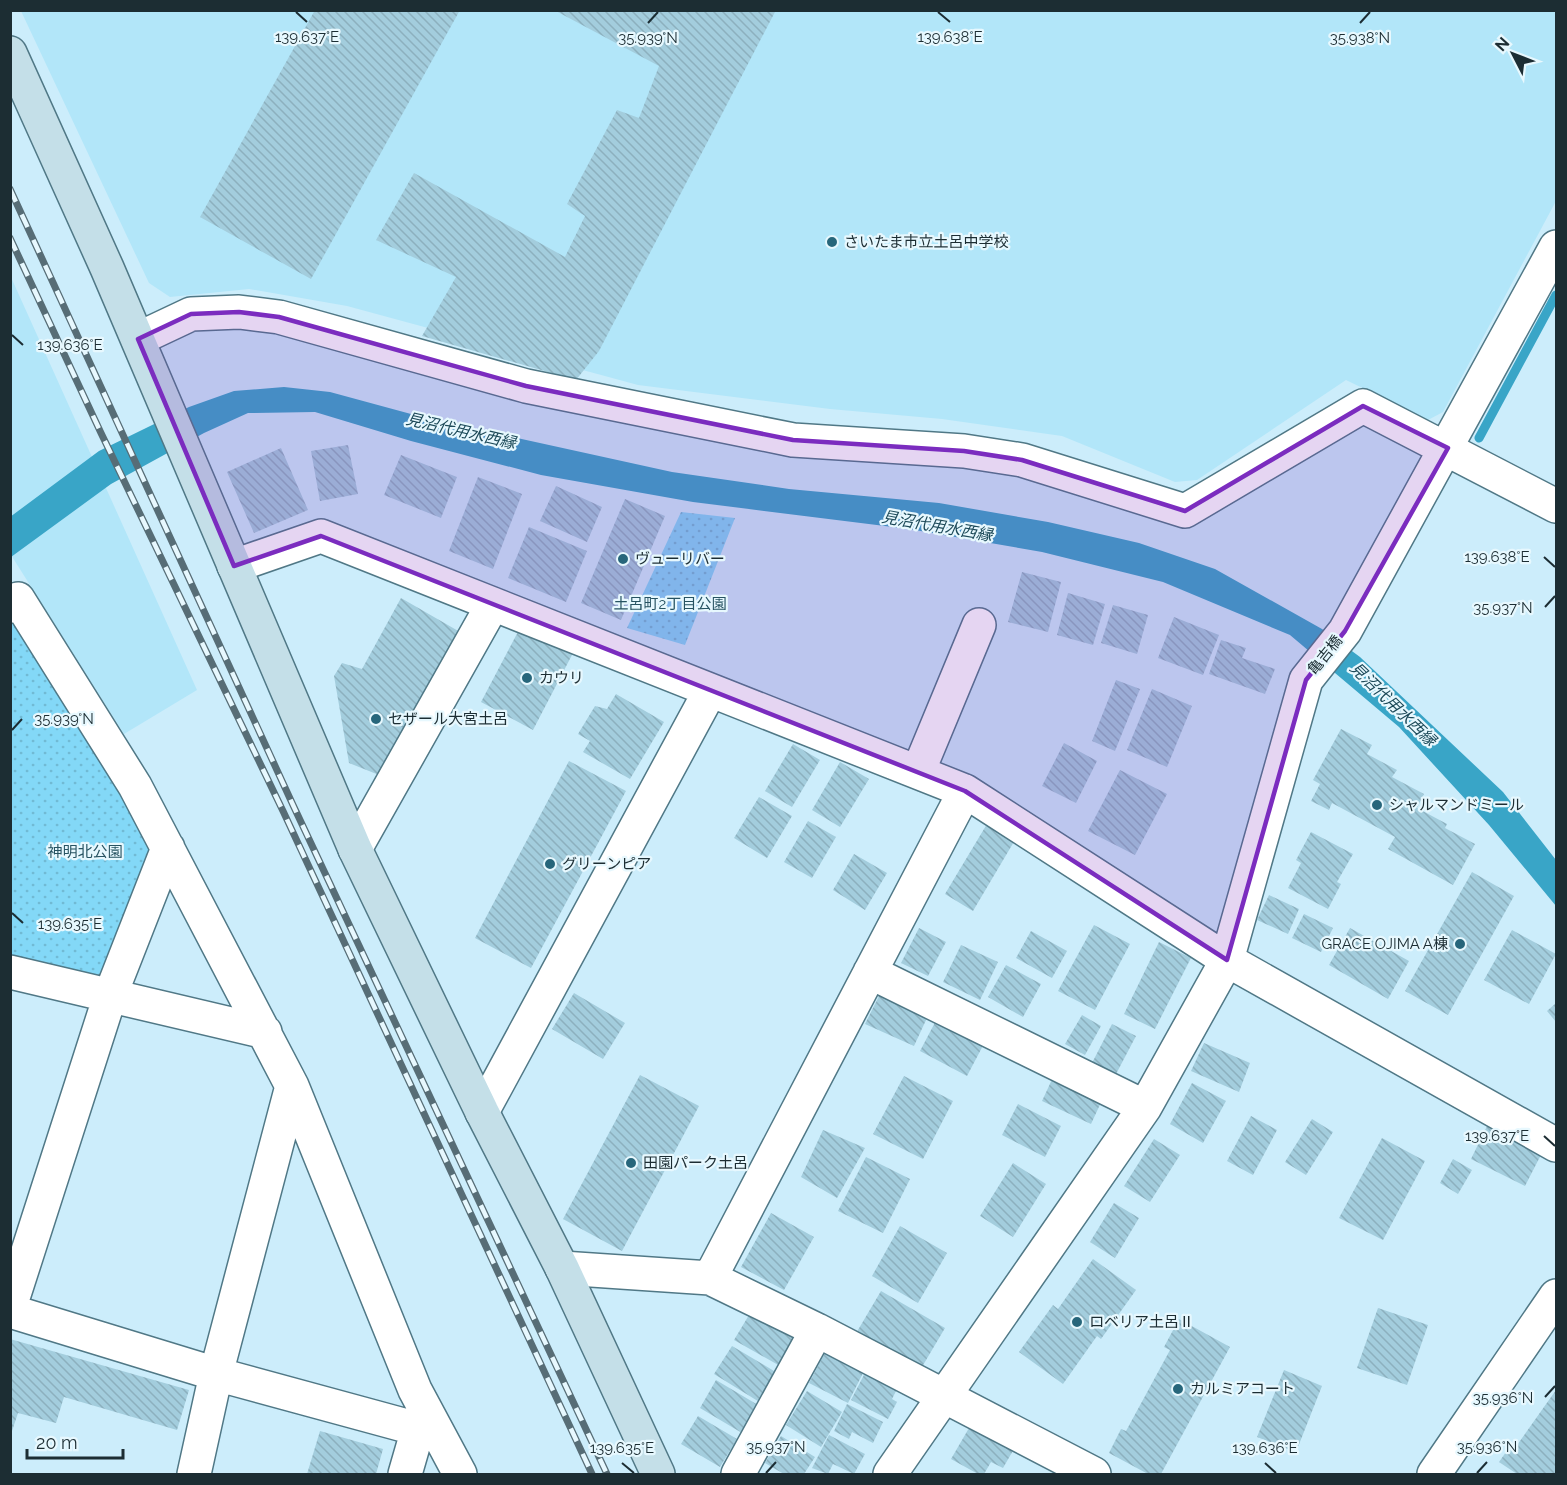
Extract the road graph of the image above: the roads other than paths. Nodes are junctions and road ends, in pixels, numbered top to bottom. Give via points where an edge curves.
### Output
1 (10, 53) edge
2 (1557, 247) edge
3 (138, 339) junction
4 (1448, 448) junction
5 (1557, 506) edge
6 (234, 566) junction
7 (493, 604) junction
8 (10, 606) edge
9 (979, 625) dead end
10 (710, 691) junction
11 (918, 772) junction
12 (965, 790) junction
13 (168, 848) junction
14 (355, 849) junction
15 (1227, 960) junction
16 (10, 972) edge
17 (870, 972) junction
18 (110, 996) junction
19 (265, 1032) junction
20 (292, 1086) junction
21 (1145, 1107) junction
22 (482, 1112) junction
23 (1557, 1145) edge
24 (562, 1268) junction
25 (710, 1278) junction
26 (1557, 1296) edge
27 (10, 1309) edge
28 (817, 1329) junction
29 (216, 1374) junction
30 (944, 1396) junction
31 (427, 1428) junction
32 (1445, 1471) edge
33 (194, 1474) edge
34 (405, 1474) edge
35 (460, 1474) edge
36 (658, 1474) edge
37 (738, 1474) edge
38 (890, 1474) edge
39 (1095, 1474) edge

1 - 3 street
2 - 4 street, 亀吉橋
3 - 4 street via 191,314 239,312 279,317 526,386 793,440 964,450 1022,460 1185,511 1363,406
3 - 6 street
4 - 5 street
4 - 15 street, 亀吉橋 via 1345,631 1305,680
6 - 7 street via 321,536
6 - 14 street
7 - 10 street
7 - 14 street
8 - 13 street via 18,599 135,786
9 - 11 street
10 - 11 street
10 - 22 street
11 - 12 street
12 - 15 street
12 - 17 street
13 - 18 street
13 - 19 street
14 - 22 street
15 - 21 street
15 - 23 street
16 - 18 street
17 - 21 street
17 - 25 street
18 - 19 street
18 - 27 street
19 - 20 street
20 - 29 street
20 - 31 street
21 - 30 street
22 - 24 street
24 - 25 street
24 - 36 street
25 - 28 street
26 - 32 street
27 - 29 street
28 - 30 street
28 - 37 street
29 - 31 street
29 - 33 street
30 - 38 street
30 - 39 street
31 - 34 street
31 - 35 street

